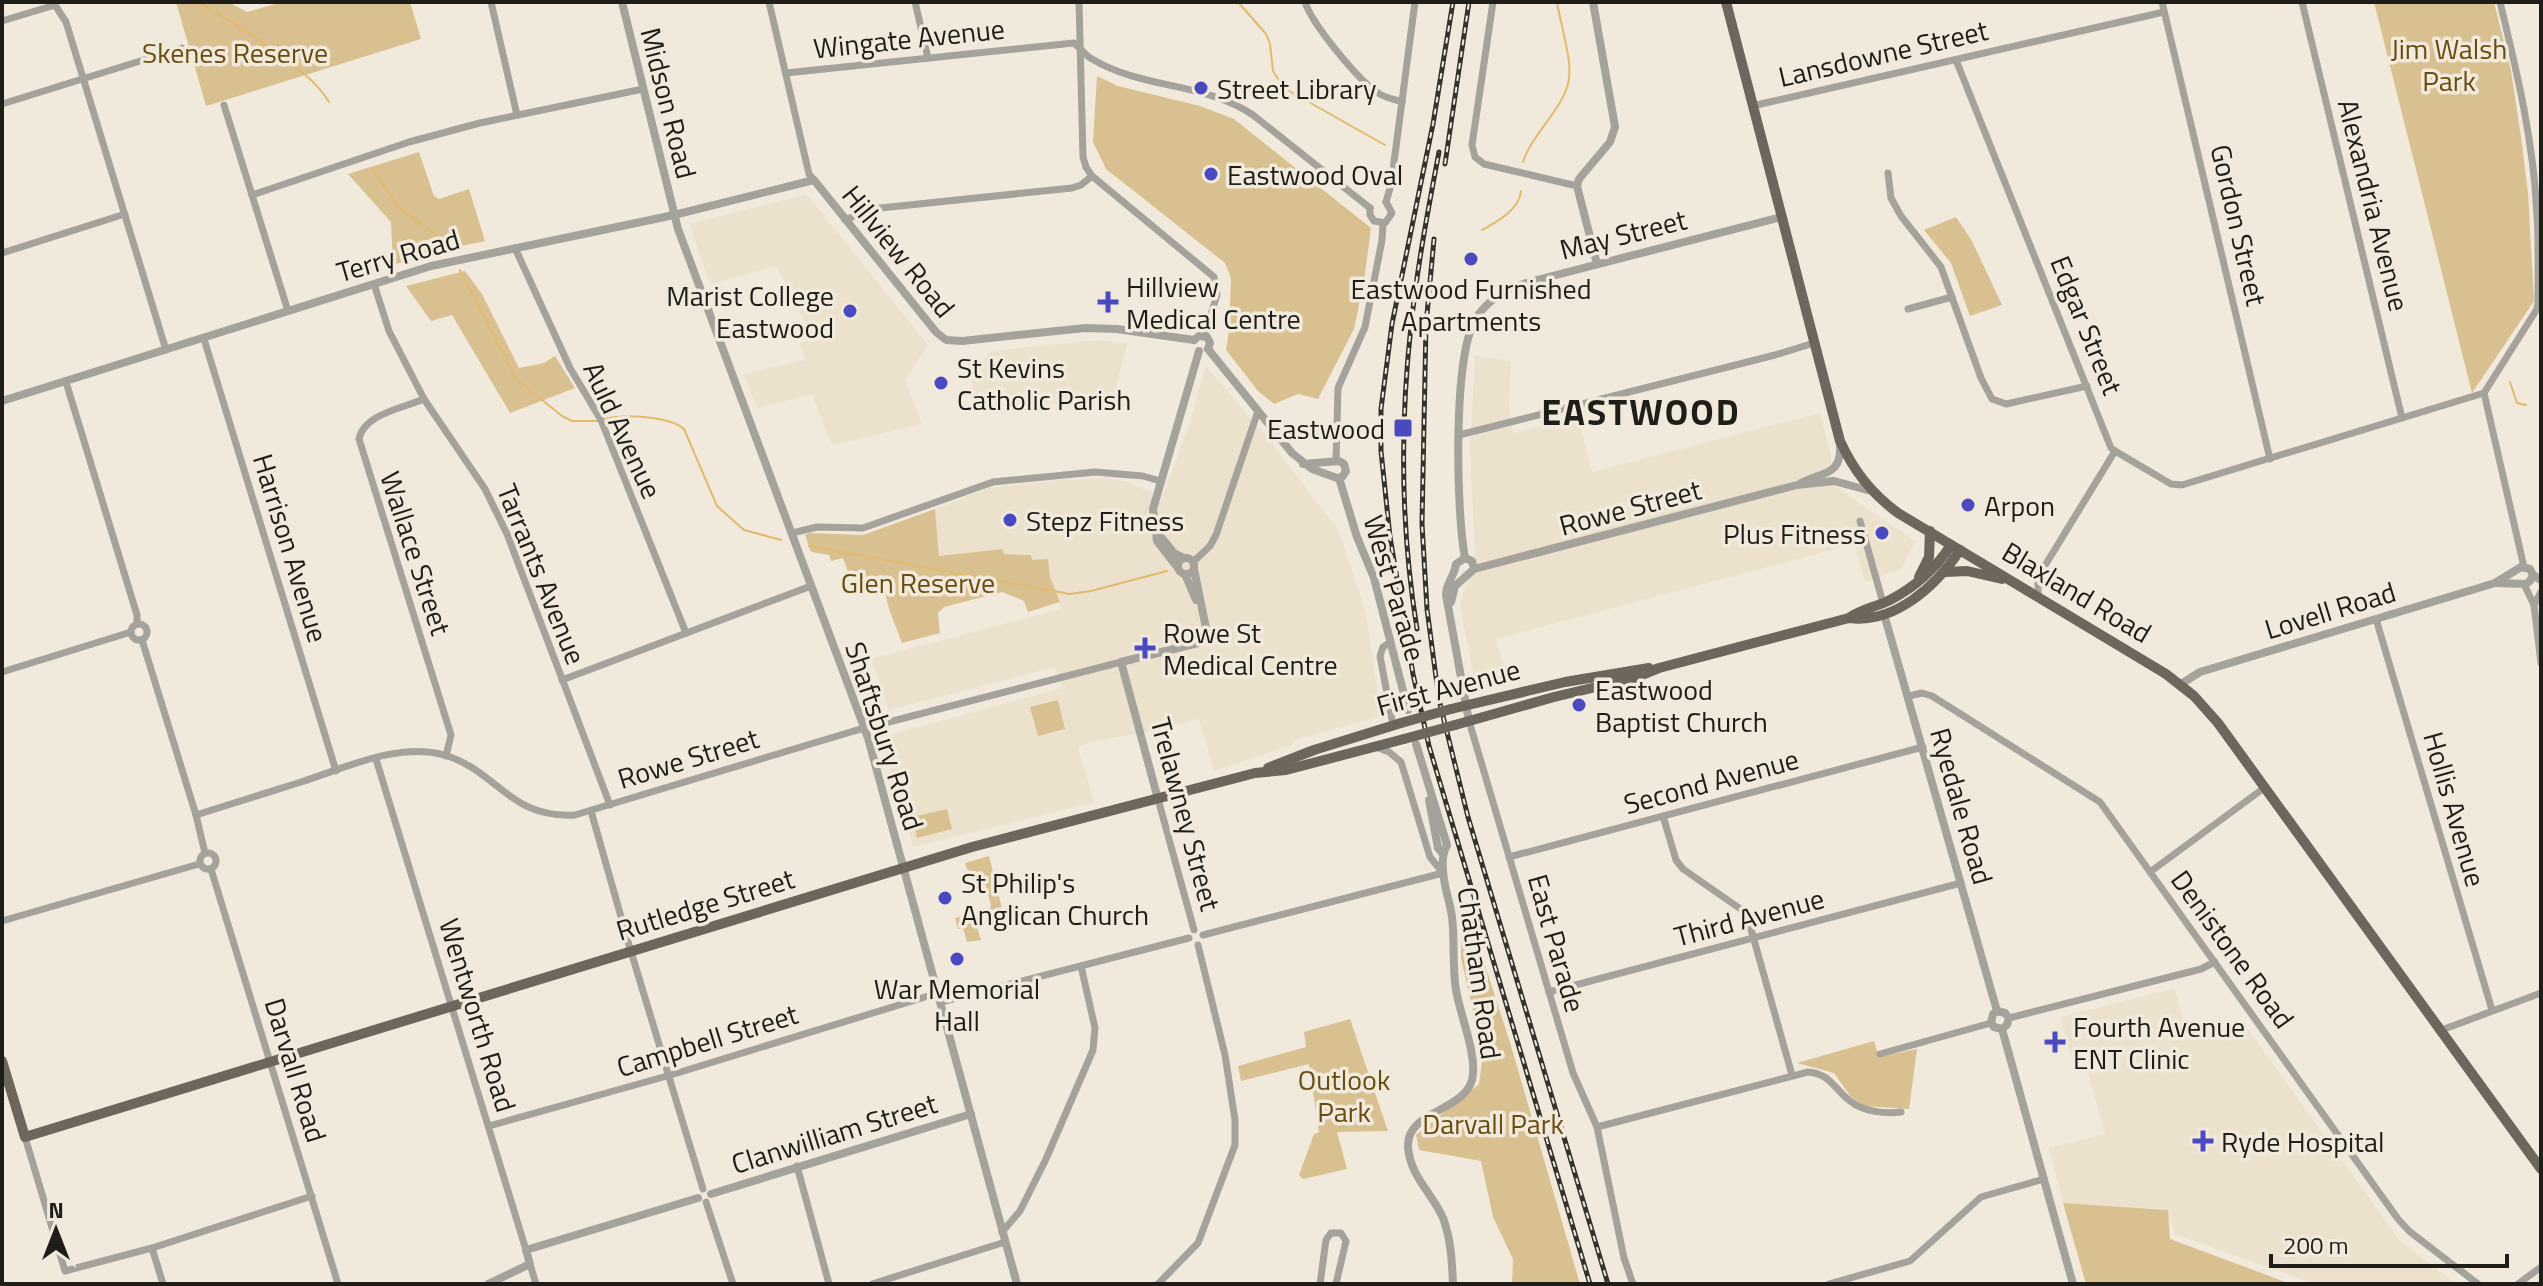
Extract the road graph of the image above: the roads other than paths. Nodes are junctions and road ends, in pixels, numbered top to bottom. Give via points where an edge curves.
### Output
1 (491, 2) edge
2 (622, 2) edge
3 (769, 2) edge
4 (915, 2) edge
5 (1079, 2) edge
6 (1305, 2) edge
7 (1415, 2) edge
8 (1493, 2) edge
9 (1593, 2) edge
10 (1726, 2) edge
11 (2162, 2) edge
12 (2302, 2) edge
13 (2500, 2) edge
14 (54, 4) edge
15 (2164, 12) junction
16 (2, 21) edge
17 (182, 48) dead end
18 (1082, 50) junction
19 (928, 58) junction
20 (1956, 60) junction
21 (786, 73) junction
22 (83, 79) junction
23 (643, 89) junction
24 (1402, 102) junction
25 (2, 104) edge
26 (224, 105) dead end
27 (1752, 106) junction
28 (517, 115) junction
29 (1888, 173) dead end
30 (1092, 176) junction
31 (814, 180) junction
32 (1577, 186) junction
33 (252, 195) junction
34 (1386, 202) junction
35 (1370, 208) junction
36 (125, 214) junction
37 (674, 215) junction
38 (1781, 217) junction
39 (845, 220) junction
40 (1383, 223) junction
41 (515, 248) junction
42 (2, 253) edge
43 (1597, 264) junction
44 (374, 284) junction
45 (1952, 297) junction
46 (1908, 309) dead end
47 (2539, 309) edge
48 (288, 311) junction
49 (1204, 336) junction
50 (204, 339) junction
51 (1194, 340) junction
52 (1814, 343) junction
53 (166, 350) junction
54 (1204, 350) junction
55 (66, 382) junction
56 (2087, 386) junction
57 (2484, 393) junction
58 (424, 399) junction
59 (2, 401) edge
60 (1258, 411) junction
61 (2402, 418) junction
62 (1459, 435) junction
63 (1840, 441) junction
64 (2115, 451) junction
65 (2270, 459) junction
66 (1335, 462) junction
67 (1303, 464) junction
68 (1335, 477) junction
69 (1160, 481) junction
70 (1797, 485) junction
71 (1871, 491) junction
72 (1860, 521) dead end
73 (1930, 531) junction
74 (792, 533) junction
75 (1157, 534) junction
76 (1956, 548) junction
77 (1465, 558) junction
78 (1190, 563) junction
79 (2520, 568) junction
80 (1181, 571) junction
81 (1456, 571) junction
82 (1945, 572) junction
83 (1471, 573) junction
84 (2529, 581) edge
85 (1916, 582) junction
86 (2015, 582) junction
87 (2495, 583) junction
88 (811, 586) junction
89 (2541, 590) edge
90 (2038, 596) junction
91 (2534, 605) junction
92 (1883, 608) junction
93 (1449, 611) junction
94 (1203, 616) junction
95 (2376, 619) junction
96 (137, 624) junction
97 (131, 632) junction
98 (686, 633) junction
99 (142, 640) junction
100 (1391, 642) junction
101 (1121, 662) junction
102 (2541, 663) edge
103 (1659, 668) junction
104 (2, 672) edge
105 (562, 680) junction
106 (2181, 684) junction
107 (1909, 696) junction
108 (1465, 705) junction
109 (1408, 710) dead end
110 (1469, 721) junction
111 (1397, 724) junction
112 (865, 728) junction
113 (1404, 739) junction
114 (1416, 744) dead end
115 (1376, 747) junction
116 (1923, 747) junction
117 (446, 756) junction
118 (376, 759) junction
119 (336, 771) junction
120 (1255, 773) junction
121 (2264, 788) junction
122 (1158, 799) junction
123 (610, 805) junction
124 (591, 811) junction
125 (196, 815) junction
126 (1663, 816) junction
127 (205, 853) junction
128 (1509, 857) junction
129 (199, 864) junction
130 (904, 868) junction
131 (211, 869) junction
132 (2150, 872) junction
133 (1443, 873) junction
134 (1961, 883) junction
135 (2, 921) edge
136 (1192, 934) junction
137 (1203, 935) junction
138 (1754, 938) junction
139 (1198, 945) junction
140 (631, 951) junction
141 (2215, 962) junction
142 (1081, 966) junction
143 (1549, 992) junction
144 (2541, 993) edge
145 (939, 997) junction
146 (452, 1007) junction
147 (2492, 1010) junction
148 (1997, 1011) junction
149 (2009, 1018) junction
150 (1991, 1023) junction
151 (2002, 1029) junction
152 (2439, 1031) junction
153 (1880, 1054) dead end
154 (2, 1061) edge
155 (271, 1062) junction
156 (1792, 1075) junction
157 (668, 1076) junction
158 (1901, 1112) dead end
159 (971, 1114) junction
160 (489, 1126) junction
161 (1597, 1127) junction
162 (25, 1137) junction
163 (797, 1166) junction
164 (2541, 1169) edge
165 (2044, 1179) junction
166 (312, 1196) junction
167 (704, 1196) junction
168 (1002, 1232) junction
169 (1005, 1242) junction
170 (152, 1248) junction
171 (526, 1250) junction
172 (530, 1264) junction
173 (2541, 1267) edge
174 (163, 1284) edge
175 (338, 1284) edge
176 (488, 1284) edge
177 (536, 1284) edge
178 (733, 1284) edge
179 (829, 1284) edge
180 (872, 1284) edge
181 (1017, 1284) edge
182 (1158, 1284) edge
183 (1320, 1284) edge
184 (1336, 1284) edge
185 (1453, 1284) edge
186 (1633, 1284) edge
187 (1829, 1284) edge
188 (2073, 1284) edge
189 (2478, 1284) edge
190 (2518, 1284) edge

1 - 28 street
2 - 23 street, Midson Road
3 - 21 street
4 - 19 street
5 - 18 street
6 - 24 street via 1318,27 1368,85
7 - 24 street
8 - 32 street via 1472,145 1475,157 1484,164
9 - 32 street via 1615,131
10 - 27 main road, Blaxland Road
11 - 15 street, Gordon Street
12 - 61 street, Alexandria Avenue
13 - 47 street via 2531,159
14 - 16 street
14 - 22 street via 66,22
15 - 20 street, Lansdowne Street
15 - 65 street, Gordon Street
17 - 22 street
18 - 19 street, Wingate Avenue via 1074,43
18 - 30 street via 1083,157
18 - 35 street, Wingate Avenue via 1116,70 1232,102
19 - 21 street, Wingate Avenue
20 - 27 street, Lansdowne Street
20 - 56 street, Edgar Street
21 - 31 street
22 - 25 street
22 - 36 street
23 - 28 street
23 - 37 street, Midson Road
24 - 34 street
26 - 33 street
27 - 38 main road, Blaxland Road
28 - 33 street via 409,142
29 - 45 street via 1891,198 1941,267
30 - 39 street via 1072,188 871,209
30 - 49 street via 1214,277 1217,295
31 - 37 street, Terry Road
31 - 39 street, Hillview Road
32 - 43 street
33 - 48 street
34 - 35 street via 1377,201
34 - 40 street via 1392,215
35 - 40 street via 1371,218
36 - 42 street
36 - 53 street
37 - 41 street, Terry Road
37 - 74 street, Shaftsbury Road
38 - 43 street, May Street
38 - 52 main road, Blaxland Road
39 - 51 street, Hillview Road via 946,340 1102,328
40 - 66 street via 1365,327 1338,388
41 - 44 street, Terry Road
41 - 98 street, Auld Avenue via 570,368 601,420
43 - 62 street, May Street via 1519,285 1483,309 1464,350
44 - 48 street, Terry Road
44 - 58 street, Tarrants Avenue via 389,331
45 - 46 street
45 - 56 street via 1992,399 2006,404
47 - 57 street
48 - 50 street, Terry Road
49 - 51 street
49 - 54 street via 1209,340
50 - 53 street, Terry Road
50 - 119 street, Harrison Avenue
51 - 54 street via 1194,346
52 - 62 street
52 - 63 main road, Blaxland Road
53 - 55 street, Terry Road
54 - 60 street
54 - 69 street
55 - 59 street, Terry Road
55 - 96 street
56 - 64 street, Edgar Street
57 - 61 street
57 - 79 street
58 - 105 street, Tarrants Avenue via 485,489
58 - 117 street, Wallace Street via 373,420 359,439 451,735
60 - 67 street
60 - 78 street via 1216,535
61 - 65 street
62 - 77 street
63 - 70 street, Rowe Street via 1837,466
63 - 71 main road, Blaxland Road
64 - 65 street via 2176,485
64 - 90 street via 2038,577
66 - 67 street
66 - 68 street via 1329,468
66 - 68 street via 1346,468 1344,476
67 - 68 street
68 - 100 street, West Parade via 1374,578
69 - 74 street via 1095,472 993,482 863,528 817,527
69 - 75 street via 1153,509
70 - 71 street, Rowe Street via 1834,481
70 - 83 street, Rowe Street
71 - 73 main road, Blaxland Road
72 - 92 street, Ryedale Road
73 - 76 main road, Blaxland Road
73 - 85 main road via 1929,557
74 - 88 street, Shaftsbury Road
75 - 78 street
75 - 80 street
76 - 82 main road, First Avenue
76 - 85 main road, First Avenue
76 - 86 main road, Blaxland Road
77 - 81 street via 1458,561
77 - 83 street via 1472,561
78 - 80 street
78 - 80 street via 1178,562
78 - 94 street
79 - 84 street via 2530,569
79 - 84 street via 2515,576
79 - 87 street, Lovell Road
80 - 94 street
81 - 83 street
81 - 93 street, East Parade via 1446,590
82 - 86 main road via 1967,571
82 - 92 main road, First Avenue via 1917,597
83 - 93 street via 1455,586
84 - 87 street, Lovell Road
84 - 89 street, Lovell Road
84 - 91 street
85 - 92 main road, First Avenue
86 - 90 main road, Blaxland Road
87 - 95 street, Lovell Road
88 - 98 street
88 - 112 street, Shaftsbury Road
89 - 91 street
90 - 106 main road, Blaxland Road
91 - 102 street
92 - 103 main road, First Avenue
92 - 107 street, Ryedale Road
93 - 108 street, East Parade
94 - 101 street, Rowe Street via 1207,633 1198,643
95 - 106 street, Lovell Road via 2200,672
95 - 147 street, Hollis Avenue
96 - 97 street
96 - 99 street via 147,628
97 - 99 street
97 - 104 street
98 - 105 street
99 - 125 street
100 - 109 street, West Parade
100 - 111 street via 1380,656
101 - 112 street, Rowe Street
101 - 122 street, Trelawney Street
103 - 108 main road, First Avenue
103 - 110 main road, First Avenue
105 - 123 street, Tarrants Avenue
106 - 121 main road, Blaxland Road via 2207,709
107 - 116 street, Ryedale Road
107 - 132 street, Denistone Road via 1932,696 2093,796
108 - 110 street, East Parade
108 - 111 main road, First Avenue, bridge
110 - 113 main road, First Avenue, bridge
110 - 128 street, East Parade
111 - 113 main road via 1396,733
111 - 120 main road, First Avenue
112 - 123 street, Rowe Street
112 - 130 street, Shaftsbury Road
113 - 115 main road, Rutledge Street
114 - 133 street
115 - 120 main road, Rutledge Street
115 - 133 street, Chatham Road via 1401,762 1431,858
116 - 126 street, Second Avenue
116 - 134 street, Ryedale Road
117 - 118 street, Rowe Street via 413,752
117 - 124 street, Rowe Street via 534,811 561,816
118 - 119 street, Rowe Street
118 - 146 street, Wentworth Road
119 - 125 street, Rowe Street
120 - 122 main road, Rutledge Street
121 - 132 street
121 - 152 main road, Blaxland Road
122 - 130 main road, Rutledge Street
122 - 136 street, Trelawney Street
123 - 124 street, Rowe Street
124 - 140 street
125 - 127 street
126 - 128 street, Second Avenue
126 - 138 street via 1676,860 1742,910
127 - 129 street
127 - 131 street via 215,857
128 - 143 street, East Parade
129 - 131 street
129 - 135 street
130 - 140 main road, Rutledge Street
130 - 145 street, Shaftsbury Road
131 - 155 street, Darvall Road
132 - 141 street, Denistone Road
133 - 137 street
133 - 185 street, Chatham Road via 1472,1079 1464,1095 1414,1128 1408,1143 1412,1169 1448,1235
134 - 138 street, Third Avenue
134 - 148 street, Ryedale Road
136 - 137 street
136 - 139 street via 1190,942
136 - 142 street, Campbell Street
137 - 139 street
138 - 143 street, Third Avenue
138 - 156 street
139 - 182 street, Trelawney Street via 1225,1055 1235,1145 1198,1243
140 - 146 main road, Rutledge Street
140 - 157 street
141 - 149 street
141 - 189 street, Denistone Road via 2403,1225
142 - 145 street, Campbell Street
142 - 168 street via 1095,1028 1093,1050 1020,1211
143 - 161 street, East Parade via 1573,1073
144 - 147 street
145 - 157 street, Campbell Street
145 - 159 street, Shaftsbury Road
146 - 155 main road, Rutledge Street
146 - 160 street, Wentworth Road
147 - 152 street
148 - 149 street
148 - 150 street
149 - 151 street
150 - 151 street
150 - 153 street
151 - 165 street
152 - 164 main road, Blaxland Road
154 - 162 main road
155 - 162 main road, Rutledge Street
155 - 166 street, Darvall Road
156 - 158 street via 1824,1075 1858,1107
156 - 161 street
157 - 160 street, Campbell Street
157 - 167 street
159 - 163 street, Clanwilliam Street
159 - 168 street, Shaftsbury Road
160 - 171 street, Wentworth Road
161 - 186 street, East Parade
162 - 170 street via 65,1271
163 - 167 street, Clanwilliam Street
163 - 179 street
165 - 187 street via 1981,1197 1910,1261
165 - 188 street
166 - 170 street
166 - 175 street, Darvall Road
167 - 171 street, Clanwilliam Street
167 - 178 street
168 - 169 street, Shaftsbury Road
169 - 180 street
169 - 181 street, Shaftsbury Road
170 - 174 street
171 - 172 street, Wentworth Road
172 - 176 street
172 - 177 street, Wentworth Road
173 - 190 street
183 - 184 street via 1326,1240 1331,1233 1341,1233 1346,1241

